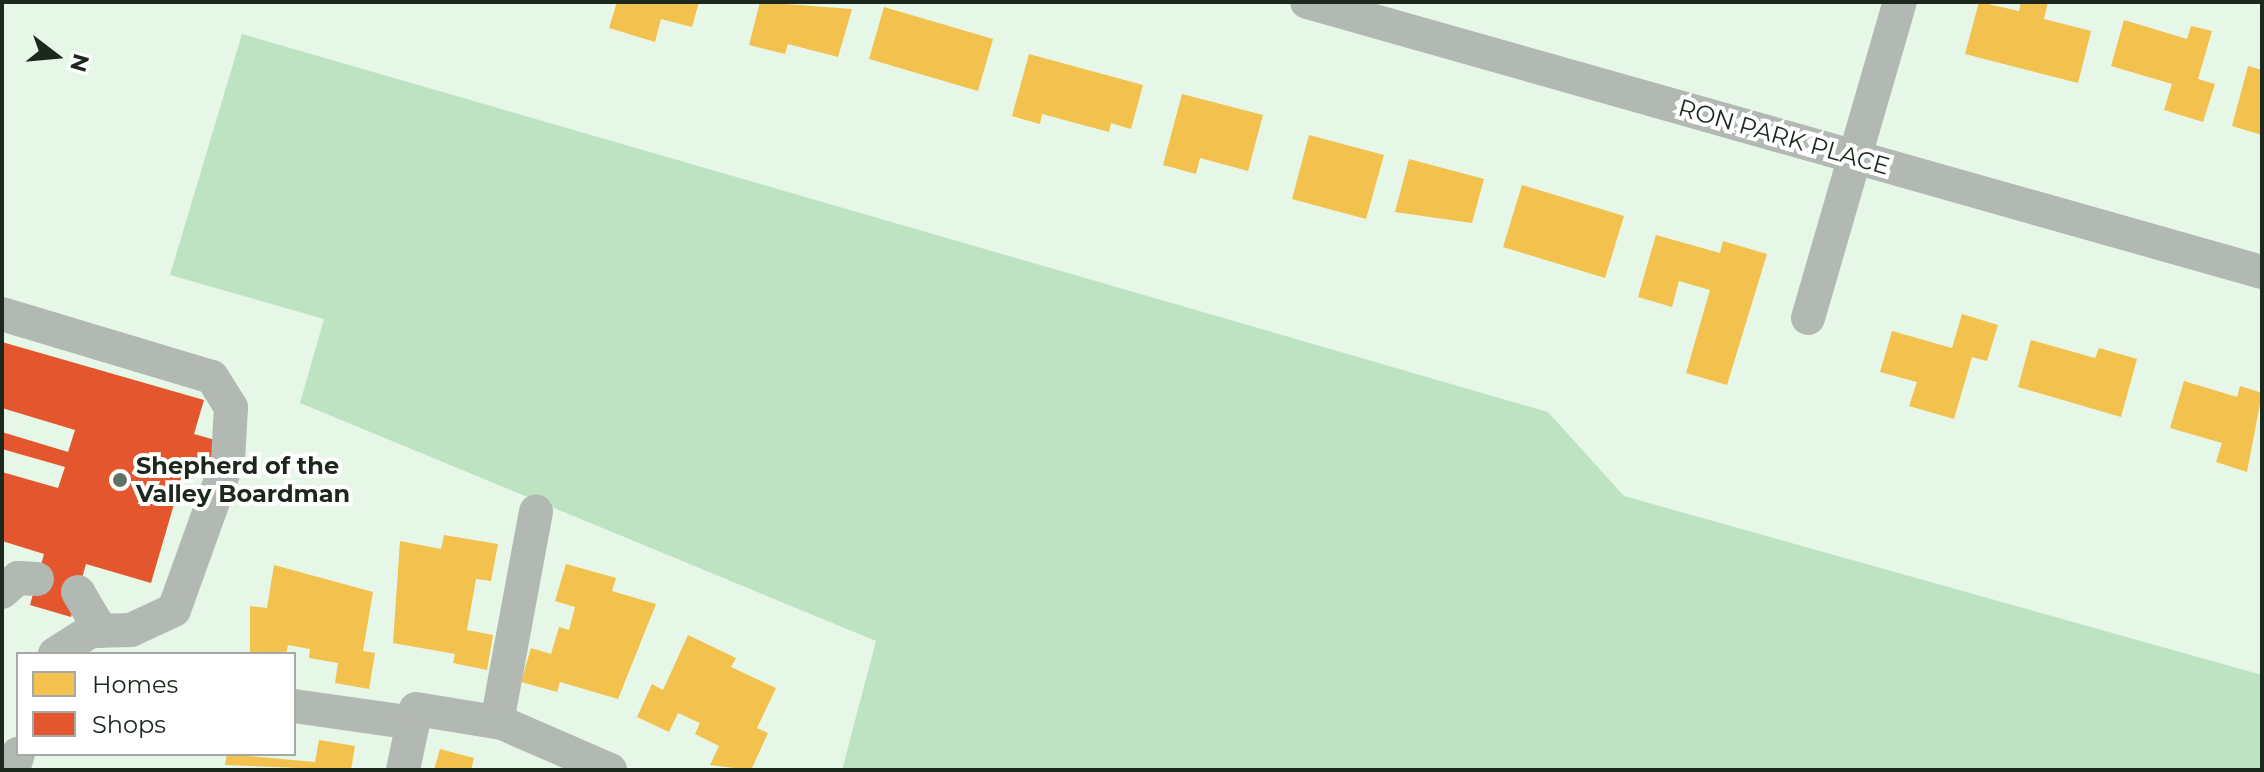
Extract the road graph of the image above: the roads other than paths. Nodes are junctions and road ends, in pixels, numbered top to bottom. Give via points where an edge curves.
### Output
1 (1307, 2) edge
2 (1900, 2) edge
3 (1854, 157) junction
4 (2262, 272) edge
5 (2, 314) edge
6 (1808, 318) dead end
7 (536, 512) dead end
8 (37, 579) dead end
9 (2, 592) edge
10 (78, 592) dead end
11 (101, 631) junction
12 (56, 652) edge
13 (296, 706) edge
14 (497, 722) junction
15 (413, 723) junction
16 (620, 768) edge
17 (403, 770) edge

1 - 3 street, RON PARK PLACE
2 - 3 street
3 - 4 street, RON PARK PLACE
3 - 6 street
5 - 11 street via 212,377 231,407 228,460 174,610 131,630
7 - 14 street
8 - 9 street via 18,578
10 - 11 street
11 - 12 street via 62,644
13 - 15 street
14 - 15 street via 416,709
14 - 16 street
15 - 17 street

